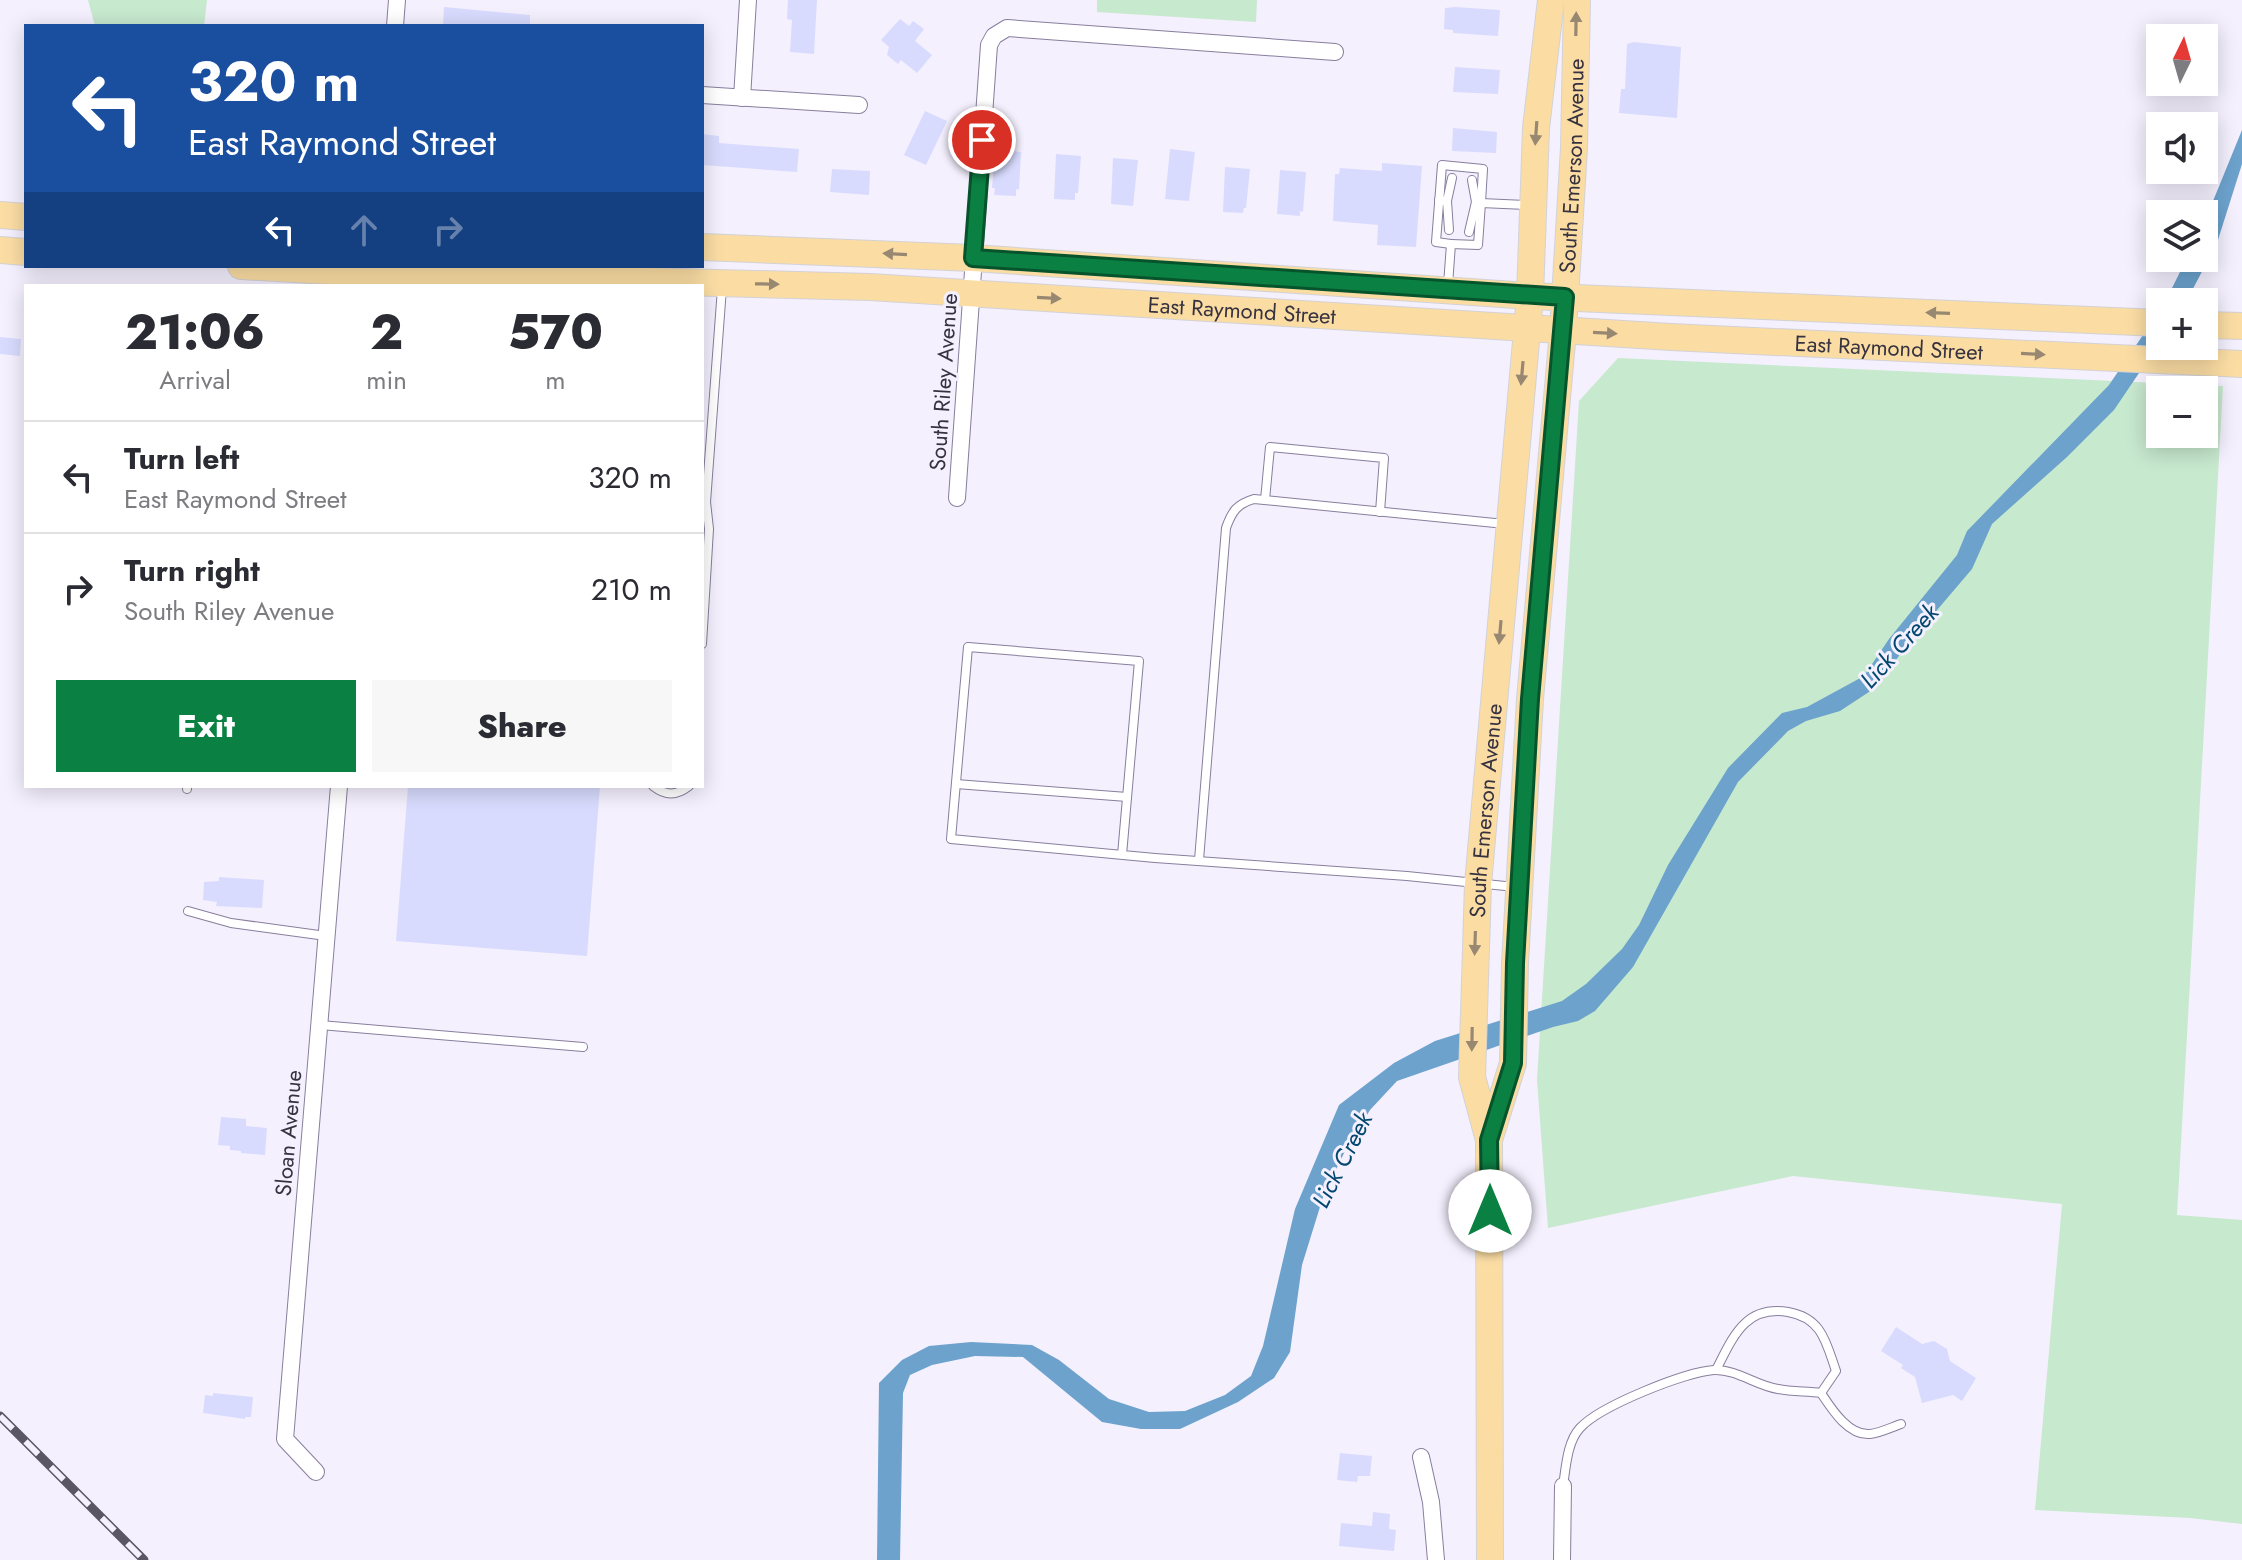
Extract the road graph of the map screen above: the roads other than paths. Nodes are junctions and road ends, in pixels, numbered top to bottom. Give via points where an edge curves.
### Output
1 (397, 0) edge
2 (748, 0) edge
3 (1551, 0) edge
4 (1577, 0) edge
5 (395, 24) edge
6 (1335, 52) dead end
7 (704, 95) edge
8 (742, 98) junction
9 (859, 105) dead end
10 (1452, 178) dead end
11 (1472, 180) dead end
12 (1446, 198) junction
13 (1476, 200) junction
14 (1533, 205) junction
15 (1450, 212) dead end
16 (1470, 214) dead end
17 (0, 215) edge
18 (24, 217) edge
19 (1449, 230) dead end
20 (1469, 232) dead end
21 (1451, 244) junction
22 (704, 247) edge
23 (0, 250) edge
24 (24, 252) edge
25 (973, 258) junction
26 (272, 268) edge
27 (381, 275) edge
28 (722, 283) junction
29 (1447, 290) junction
30 (971, 293) junction
31 (1530, 296) junction
32 (1565, 297) junction
33 (2146, 322) edge
34 (2218, 325) edge
35 (2242, 326) edge
36 (1527, 327) junction
37 (1563, 331) junction
38 (2242, 364) edge
39 (957, 498) dead end
40 (1265, 500) junction
41 (704, 502) edge
42 (1380, 512) junction
43 (1509, 524) junction
44 (704, 611) edge
45 (956, 784) junction
46 (339, 788) edge
47 (656, 788) edge
48 (686, 788) edge
49 (1127, 797) junction
50 (1122, 855) junction
51 (1199, 860) junction
52 (1478, 884) junction
53 (1520, 888) junction
54 (188, 911) dead end
55 (327, 936) junction
56 (319, 1025) junction
57 (583, 1047) dead end
58 (1489, 1140) junction
59 (1716, 1370) junction
60 (1821, 1393) junction
61 (1901, 1424) dead end
62 (1421, 1457) dead end
63 (316, 1472) dead end
64 (1563, 1486) joint
65 (1436, 1560) edge
66 (1490, 1560) edge
67 (1562, 1560) edge

1 - 5 street
2 - 8 street
3 -> 14 main road, South Emerson Avenue
32 -> 4 main road, South Emerson Avenue
6 - 25 street, South Riley Avenue via 1007,28 997,33 989,45
7 - 8 street
8 - 9 street
10 - 12 lane
11 - 13 lane
12 - 13 lane via 1442,165 1483,169
12 - 15 lane
12 - 19 lane
12 - 21 lane via 1436,242
13 - 14 lane
13 - 16 lane
13 - 20 lane
13 - 21 lane via 1478,245
14 - 31 main road, South Emerson Avenue
17 - 18 main road
21 - 29 lane
25 -> 22 main road, East Raymond Street
23 - 24 main road
25 - 29 main road, East Raymond Street
25 - 30 street, South Riley Avenue
26 - 27 main road, East Raymond Street
27 - 28 main road, East Raymond Street
28 -> 30 main road, East Raymond Street
28 - 41 lane
29 - 31 main road, East Raymond Street
30 -> 36 main road, East Raymond Street
30 - 39 street, South Riley Avenue
31 - 32 main road, East Raymond Street
31 - 36 main road, South Emerson Avenue
33 -> 32 main road, East Raymond Street
32 - 37 main road, South Emerson Avenue
34 - 35 main road
36 - 37 main road, East Raymond Street
36 -> 43 main road, South Emerson Avenue
37 -> 38 main road, East Raymond Street
37 - 53 main road, South Emerson Avenue via 1530,699
40 - 42 lane
40 - 42 lane via 1270,447 1384,458
40 - 51 lane via 1241,503 1226,528
41 - 44 lane via 709,529
42 - 43 lane
43 -> 52 main road, South Emerson Avenue
45 - 49 lane
45 - 49 lane via 968,647 982,648 1139,661
45 - 50 lane via 951,839
46 - 55 street, Sloan Avenue
47 - 48 lane via 674,795
49 - 50 lane
50 - 51 lane
51 - 52 lane
52 - 53 lane
52 -> 58 main road, South Emerson Avenue via 1472,1077
53 - 58 main road, South Emerson Avenue via 1513,1063
54 - 55 lane via 231,923
55 - 56 street, Sloan Avenue
56 - 57 lane
56 - 63 street, Sloan Avenue via 285,1439
58 - 66 main road, South Emerson Avenue
59 - 60 lane via 1778,1389
59 - 60 lane via 1733,1337 1753,1316 1770,1309 1800,1314 1815,1323 1836,1371
59 - 64 lane via 1643,1392 1580,1428 1569,1451
60 - 61 lane via 1843,1422 1859,1433
62 - 65 street
64 - 67 street

